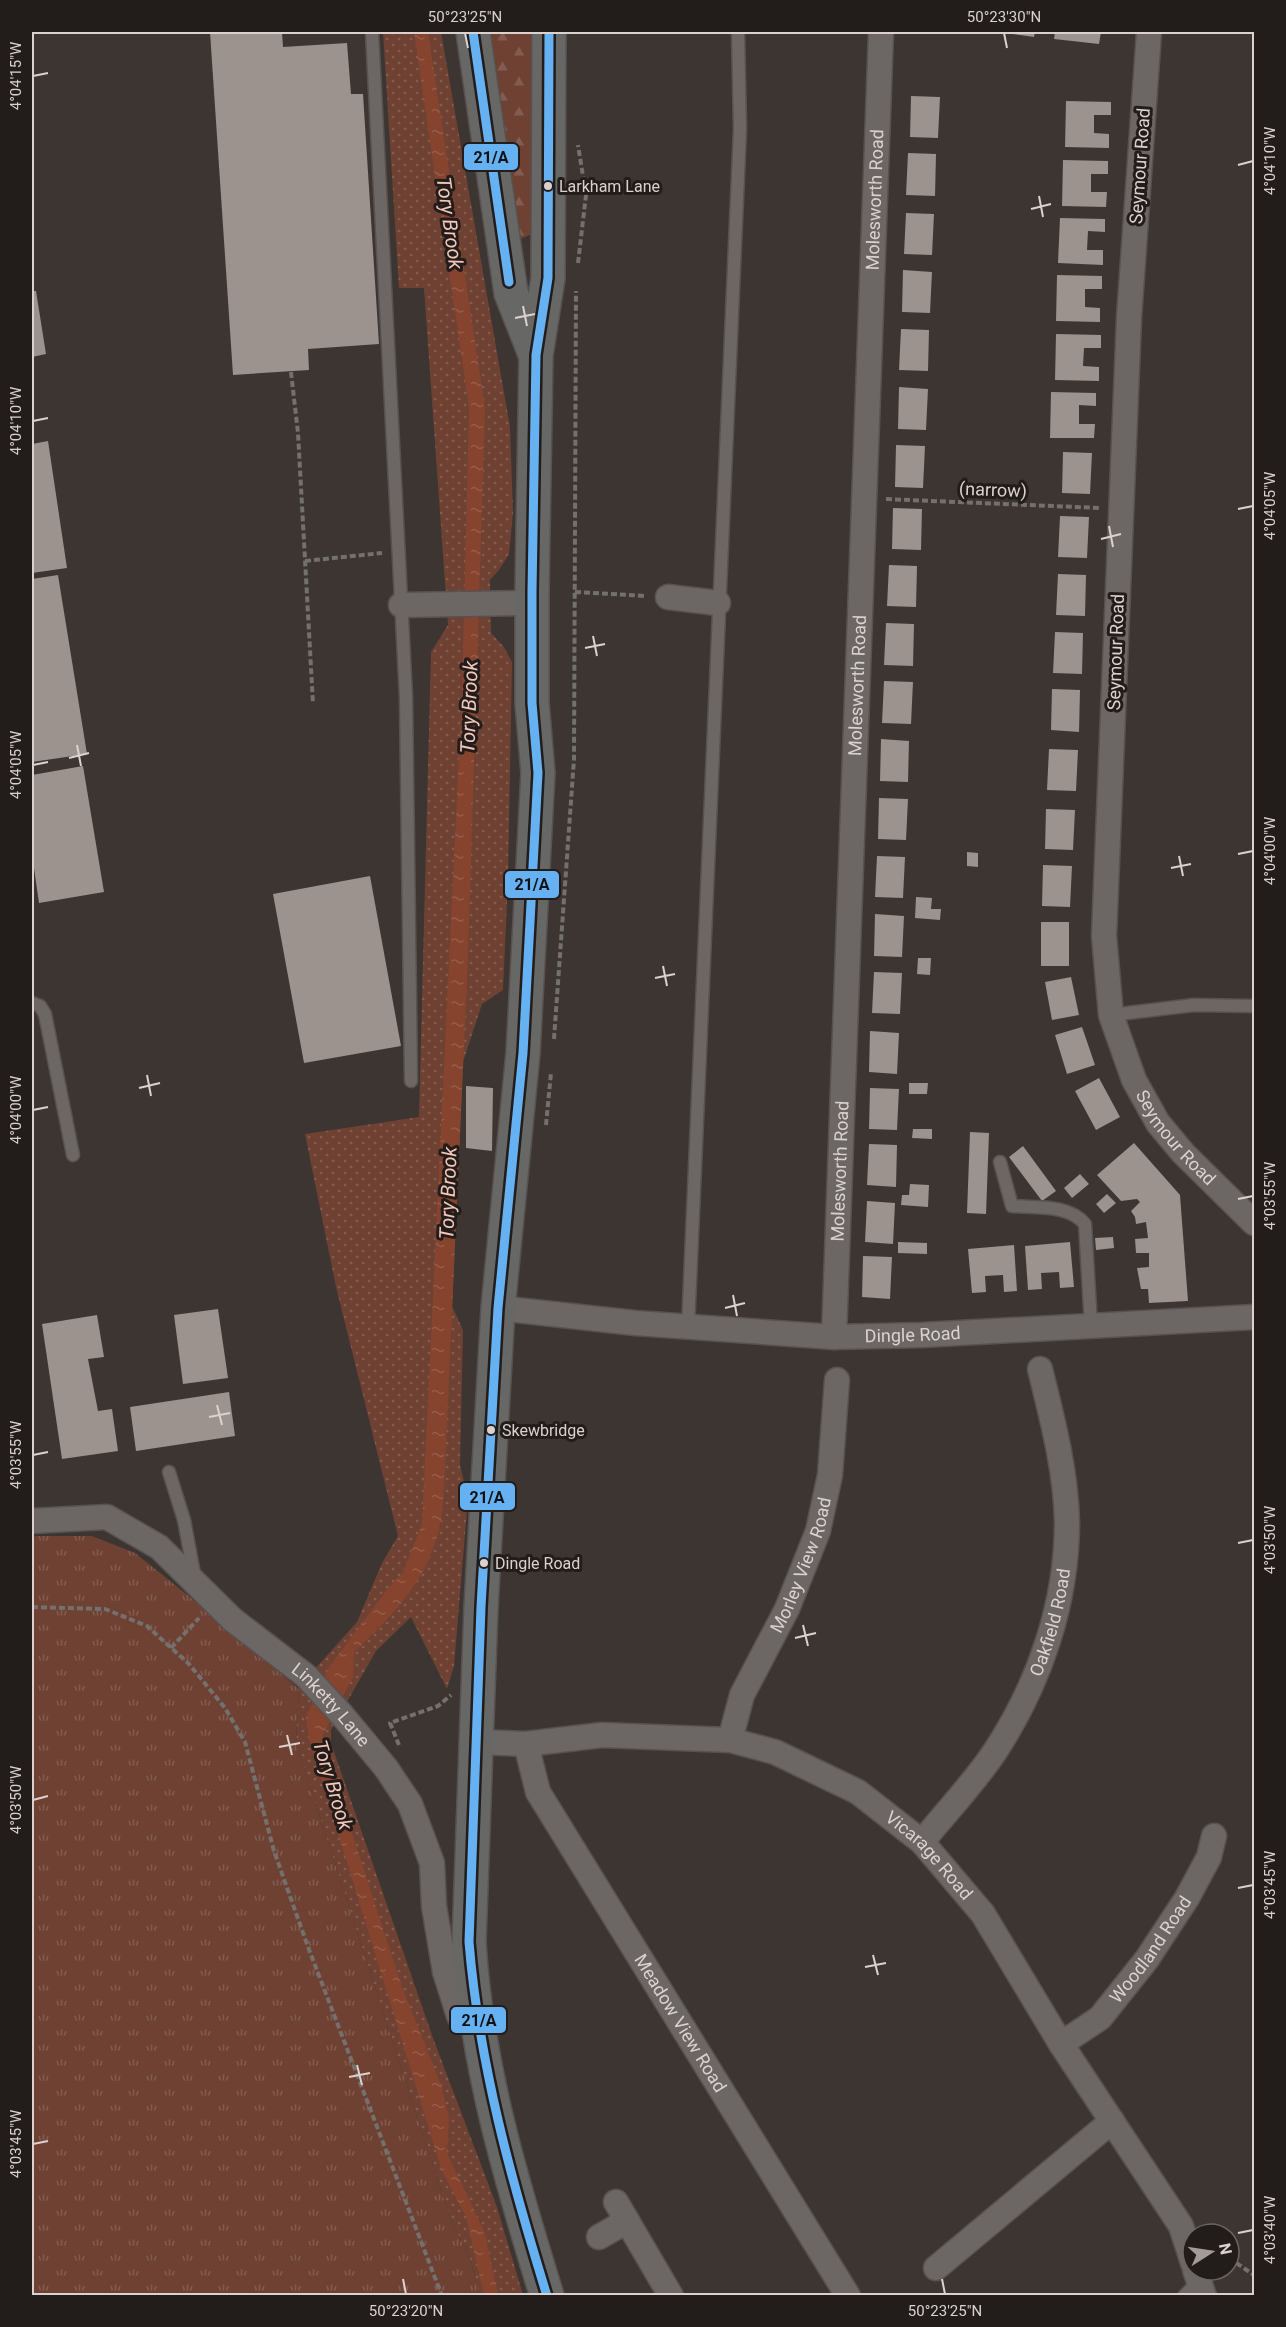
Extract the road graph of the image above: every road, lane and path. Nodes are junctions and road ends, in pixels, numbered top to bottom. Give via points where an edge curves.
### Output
1 (372, 32) edge
2 (473, 32) edge
3 (549, 32) edge
4 (738, 32) edge
5 (881, 32) edge
6 (1149, 32) edge
7 (577, 140) dead end
8 (577, 270) dead end
9 (576, 280) dead end
10 (536, 355) junction
11 (291, 372) dead end
12 (864, 498) junction
13 (1122, 509) junction
14 (398, 551) junction
15 (305, 561) junction
16 (575, 592) junction
17 (668, 597) joint
18 (532, 603) junction
19 (718, 603) junction
20 (401, 604) junction
21 (313, 704) dead end
22 (32, 1003) edge
23 (1254, 1006) edge
24 (1111, 1015) junction
25 (553, 1046) dead end
26 (552, 1069) dead end
27 (411, 1081) dead end
28 (546, 1127) dead end
29 (73, 1155) dead end
30 (1000, 1162) dead end
31 (1254, 1223) edge
32 (498, 1308) junction
33 (1254, 1317) edge
34 (1091, 1325) junction
35 (688, 1328) junction
36 (834, 1337) junction
37 (1040, 1369) dead end
38 (837, 1380) dead end
39 (169, 1472) dead end
40 (32, 1521) edge
41 (196, 1583) junction
42 (214, 1601) junction
43 (32, 1607) edge
44 (171, 1648) junction
45 (438, 1706) dead end
46 (390, 1723) dead end
47 (730, 1740) junction
48 (526, 1744) junction
49 (476, 1756) junction
50 (1214, 1836) dead end
51 (922, 1842) junction
52 (478, 2030) junction
53 (1061, 2044) junction
54 (1112, 2121) junction
55 (1181, 2230) edge
56 (599, 2237) dead end
57 (1241, 2266) edge
58 (936, 2268) dead end
59 (1254, 2275) edge
60 (442, 2295) edge
61 (548, 2295) edge
62 (671, 2295) edge
63 (848, 2295) edge

1 - 14 lane
2 - 10 main road via 511,293
3 - 10 main road via 548,278
4 - 19 lane via 740,129
5 - 12 street, Molesworth Road
6 - 13 street, Seymour Road via 1129,318
7 - 8 path via 586,195
9 - 16 path
10 - 18 main road
11 - 15 path
12 - 13 path, (narrow)
12 - 36 street, Molesworth Road
13 - 24 street, Seymour Road via 1104,936
14 - 15 path
14 - 20 lane
15 - 21 path
16 - 17 path
16 - 25 path via 574,759
17 - 19 street
18 - 20 street
18 - 32 main road via 532,703 538,773 523,1053
19 - 35 lane
20 - 27 lane via 406,697
22 - 29 lane via 45,1014
23 - 24 lane via 1194,1005
24 - 31 street, Seymour Road via 1134,1080 1158,1123
26 - 28 path
30 - 34 lane via 1012,1206 1068,1211 1085,1224
32 - 35 street, Dingle Road
32 - 49 main road
33 - 34 street, Dingle Road
34 - 36 street, Dingle Road
35 - 36 street, Dingle Road
37 - 51 street, Oakfield Road via 1058,1440 1065,1509 1063,1584 1046,1649 1026,1700 995,1752
38 - 47 street, Morley View Road via 830,1475 818,1531 787,1609 742,1695
39 - 41 lane via 184,1520
40 - 41 street, Linketty Lane via 107,1518 159,1547
41 - 42 street, Linketty Lane
42 - 44 path
42 - 52 street, Linketty Lane via 306,1676 387,1768 410,1804 432,1863 434,1906 445,1972 459,2016
43 - 44 path via 105,1609 147,1626
44 - 60 path via 225,1708 244,1742 285,1883
45 - 46 path
47 - 48 street, Vicarage Road via 602,1735
47 - 51 street, Vicarage Road via 775,1752 858,1792
48 - 49 street, Vicarage Road
48 - 63 street, Meadow View Road via 538,1792
49 - 52 main road via 469,1942
50 - 53 street, Woodland Road via 1209,1857 1147,1959 1100,2018
51 - 53 street, Vicarage Road via 983,1914
52 - 61 main road via 494,2106
53 - 54 street, Vicarage Road
54 - 55 street, Vicarage Road
54 - 58 street
56 - 62 street via 621,2211
57 - 59 path

